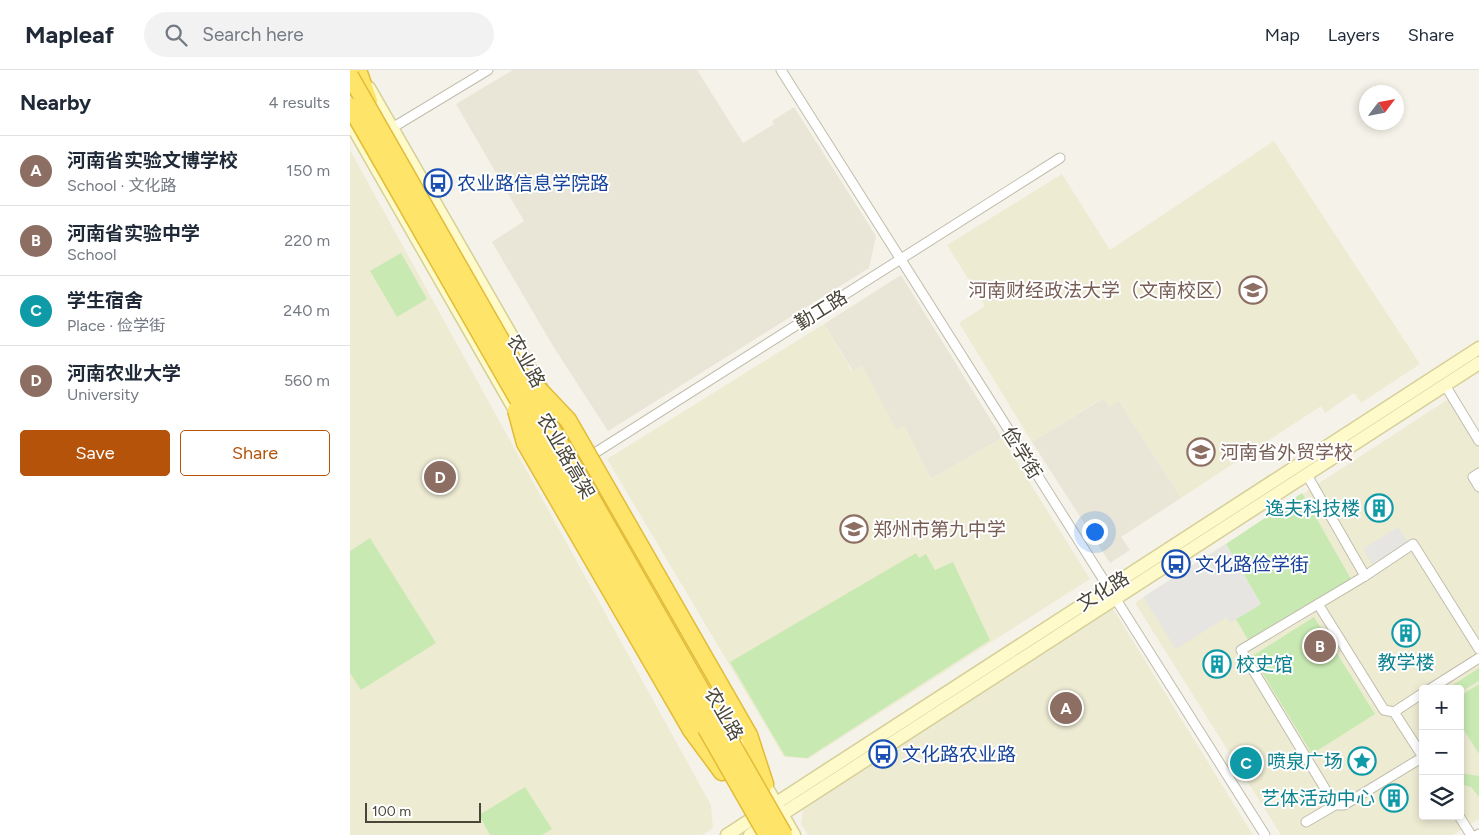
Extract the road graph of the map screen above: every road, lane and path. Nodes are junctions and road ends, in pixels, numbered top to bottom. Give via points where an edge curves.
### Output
1 (358, 70) edge
2 (488, 70) edge
3 (781, 70) edge
4 (350, 76) edge
5 (350, 106) edge
6 (350, 120) edge
7 (376, 122) junction
8 (392, 128) junction
9 (369, 139) junction
10 (1060, 158) dead end
11 (900, 259) junction
12 (1479, 348) edge
13 (513, 362) junction
14 (1479, 363) edge
15 (1445, 385) junction
16 (511, 388) junction
17 (1479, 441) edge
18 (581, 462) junction
19 (1479, 473) edge
20 (1307, 475) junction
21 (1479, 487) edge
22 (1365, 576) junction
23 (1111, 594) junction
24 (1318, 604) junction
25 (1479, 649) edge
26 (1479, 658) edge
27 (1436, 685) edge
28 (1419, 696) edge
29 (1394, 712) junction
30 (722, 772) junction
31 (765, 784) junction
32 (1336, 805) junction
33 (779, 809) junction
34 (1462, 820) edge
35 (1306, 822) dead end
36 (756, 831) edge
37 (727, 835) edge
38 (784, 835) edge
39 (794, 835) edge
40 (1265, 835) edge
41 (1471, 835) edge

1 - 7 highway, bridge
1 - 8 street, 农业路
2 - 8 street
3 - 11 street, 俭学街
4 - 7 highway, 农业路高架, bridge
5 - 9 highway, 农业路高架, bridge
6 - 9 highway, bridge
6 - 30 street, 农业路
7 - 13 highway, 农业路高架, bridge
8 - 18 street, 农业路 via 517,343
9 - 16 highway, 农业路高架, bridge
10 - 11 street, 勤工路
11 - 18 street, 勤工路
11 - 23 street, 俭学街
12 - 23 street, 文化路
13 - 31 highway, bridge via 568,420 749,735
13 - 38 highway, 农业路高架, bridge
14 - 15 street, 文化路
15 - 17 street
15 - 20 street, 文化路
16 - 30 highway, bridge via 525,443 691,730
16 - 36 highway, 农业路高架, bridge
18 - 31 street, 农业路
19 - 21 street via 1473,477
20 - 22 street
20 - 23 street, 文化路
22 - 24 street
22 - 25 street via 1413,544
23 - 33 street, 文化路
23 - 40 street, 俭学街
24 - 29 street via 1384,710
24 - 32 street via 1241,650
26 - 27 street
28 - 29 street
29 - 32 street via 1423,757 1344,806
30 - 36 street, 农业路
31 - 33 street, 农业路
32 - 35 street
33 - 36 street, 文化路
33 - 39 street, 农业路
34 - 41 street
36 - 37 street, 文化路

